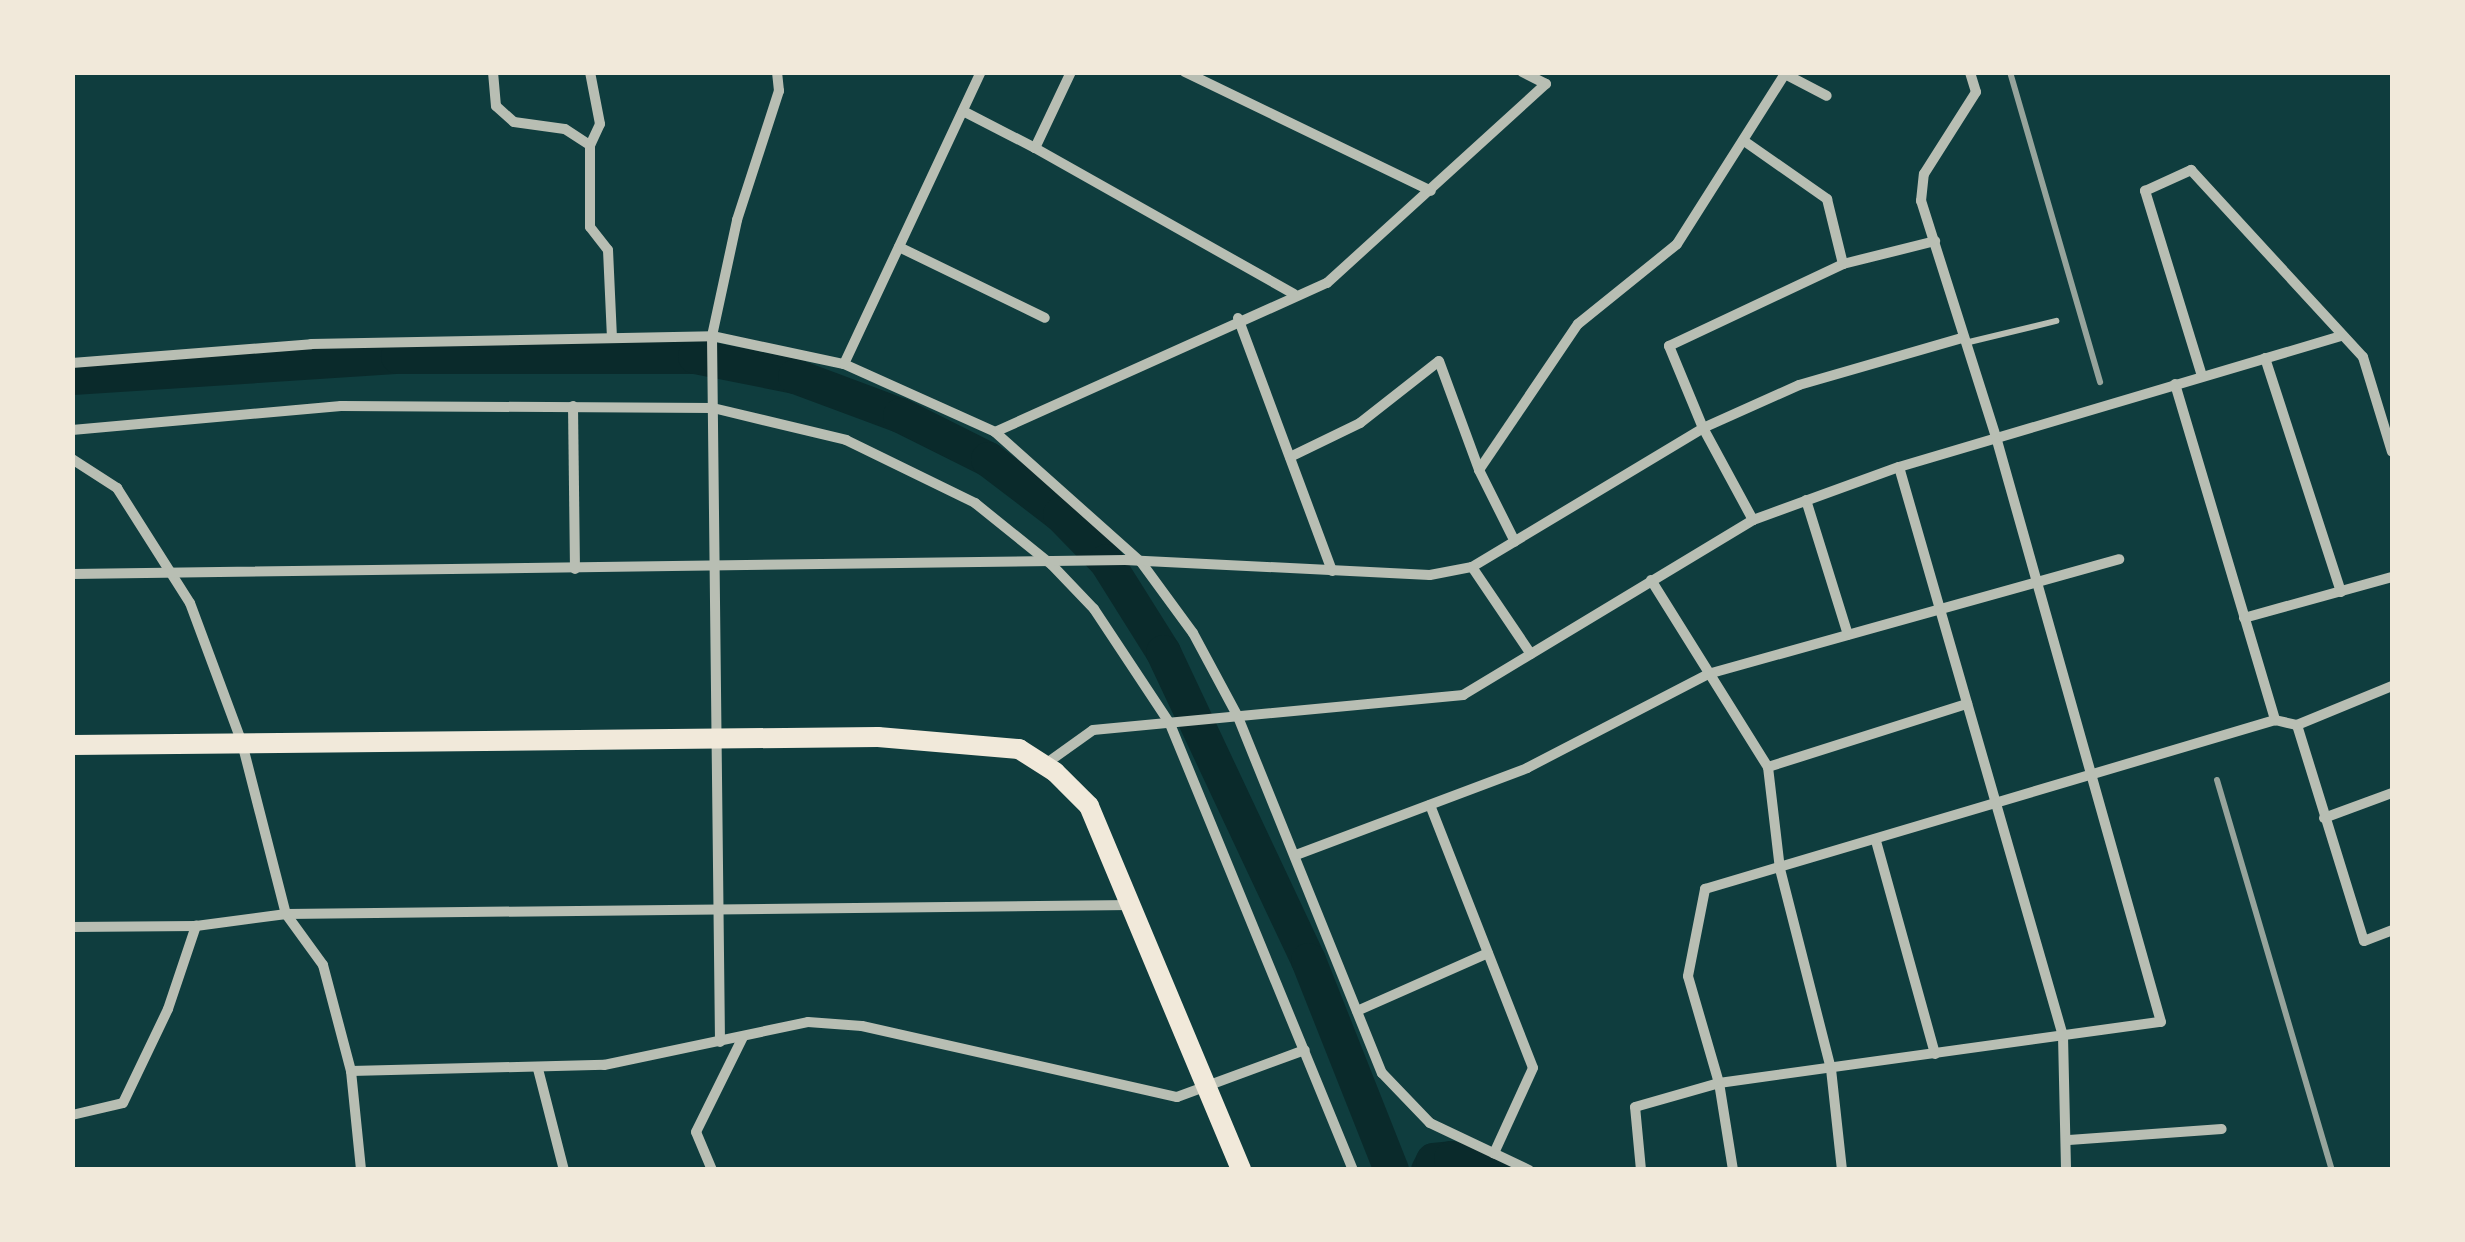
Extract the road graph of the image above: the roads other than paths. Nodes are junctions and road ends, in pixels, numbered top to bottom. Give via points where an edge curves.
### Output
1 (590, 72) edge
2 (776, 72) edge
3 (981, 72) edge
4 (1071, 72) edge
5 (1185, 72) edge
6 (1522, 72) edge
7 (1970, 72) edge
8 (1786, 73) edge
9 (490, 75) edge
10 (1827, 96) dead end
11 (963, 111) junction
12 (1747, 143) junction
13 (590, 145) junction
14 (1034, 148) junction
15 (1431, 191) junction
16 (1935, 241) junction
17 (899, 248) junction
18 (1844, 264) junction
19 (1294, 294) junction
20 (1045, 318) dead end
21 (1238, 318) junction
22 (2056, 321) dead end
23 (2340, 336) junction
24 (612, 338) junction
25 (1963, 341) junction
26 (712, 342) junction
27 (2265, 358) junction
28 (72, 363) edge
29 (844, 364) junction
30 (2202, 376) junction
31 (2176, 384) junction
32 (713, 404) junction
33 (574, 406) junction
34 (1703, 428) junction
35 (72, 430) edge
36 (996, 432) junction
37 (1996, 437) junction
38 (2392, 452) edge
39 (1290, 457) junction
40 (72, 459) edge
41 (1899, 466) junction
42 (1480, 470) junction
43 (1806, 500) junction
44 (1753, 520) junction
45 (1515, 542) junction
46 (2119, 559) dead end
47 (1140, 562) junction
48 (1052, 565) junction
49 (715, 568) junction
50 (1472, 568) junction
51 (574, 569) junction
52 (1332, 571) junction
53 (172, 573) junction
54 (72, 574) edge
55 (2392, 578) edge
56 (1651, 580) junction
57 (2037, 581) junction
58 (2341, 592) junction
59 (1940, 609) junction
60 (2244, 618) junction
61 (1848, 635) junction
62 (1531, 654) junction
63 (1708, 674) junction
64 (2392, 686) edge
65 (1967, 704) junction
66 (1238, 718) junction
67 (2274, 720) junction
68 (1170, 724) junction
69 (2298, 725) junction
70 (716, 738) junction
71 (242, 743) junction
72 (72, 745) edge
73 (1044, 765) junction
74 (1768, 767) junction
75 (2092, 776) junction
76 (2392, 793) edge
77 (1430, 805) junction
78 (1996, 806) junction
79 (2324, 818) junction
80 (1876, 841) junction
81 (1296, 855) junction
82 (1780, 869) junction
83 (1132, 905) junction
84 (718, 910) junction
85 (286, 914) junction
86 (196, 926) junction
87 (72, 927) edge
88 (2392, 930) edge
89 (1488, 953) junction
90 (1358, 1011) junction
91 (2063, 1036) junction
92 (743, 1037) junction
93 (720, 1042) junction
94 (1305, 1050) junction
95 (1935, 1054) junction
96 (538, 1069) junction
97 (1831, 1069) junction
98 (351, 1071) junction
99 (1718, 1083) junction
100 (1208, 1089) junction
101 (72, 1115) edge
102 (2222, 1129) dead end
103 (2070, 1140) junction
104 (1494, 1153) junction
105 (361, 1170) edge
106 (564, 1170) edge
107 (712, 1170) edge
108 (1242, 1170) edge
109 (1353, 1170) edge
110 (1529, 1170) edge
111 (1641, 1170) edge
112 (1733, 1170) edge
113 (1842, 1170) edge
114 (2066, 1170) edge

1 - 13 street via 600,124
2 - 26 street via 779,92 737,220
3 - 11 street
4 - 14 street
5 - 15 street
6 - 15 street via 1546,84
7 - 16 street via 1974,98 1924,174 1921,200
8 - 10 street
8 - 12 street
9 - 13 street via 496,106 514,122 566,129
11 - 14 street
11 - 17 street
12 - 18 street via 1827,199
12 - 42 street via 1677,244 1578,324
13 - 24 street via 590,227 608,250
14 - 19 street
15 - 19 street via 1326,283
16 - 18 street
16 - 25 street
17 - 20 street
17 - 29 street
18 - 34 street via 1669,346
19 - 21 street
21 - 36 street
21 - 39 street
22 - 25 lane
23 - 27 street
23 - 30 street via 2191,170 2145,191
23 - 38 street via 2363,357
24 - 26 street
24 - 28 street via 311,344
25 - 34 street via 1798,386
25 - 37 street
26 - 29 street
26 - 32 street
27 - 30 street
27 - 58 street
29 - 36 street
30 - 31 street
31 - 37 street
31 - 60 street
32 - 33 street
32 - 48 street via 782,420 920,472 974,503
32 - 49 street
33 - 35 street via 340,406
33 - 51 street
34 - 44 street
34 - 45 street
36 - 47 street
37 - 41 street
37 - 57 street
39 - 42 street via 1360,423 1439,362
39 - 52 street
40 - 53 street via 117,488
41 - 43 street
41 - 59 street
42 - 45 street
43 - 44 street
43 - 61 street
44 - 56 street
45 - 50 street
46 - 57 street
47 - 48 street
47 - 52 street
47 - 66 street via 1192,633
48 - 49 street
48 - 68 street via 1094,609
49 - 51 street
49 - 70 street
50 - 52 street via 1430,576
50 - 62 street
51 - 53 street
53 - 54 street
53 - 71 street via 190,603
55 - 58 street
56 - 62 street
56 - 63 street
57 - 59 street
57 - 75 street
58 - 60 street
59 - 61 street
59 - 65 street
60 - 67 street
61 - 63 street
62 - 66 street via 1463,695
63 - 74 street
63 - 77 street via 1528,768
64 - 69 street
65 - 74 street
65 - 78 street
66 - 68 street
66 - 81 street
67 - 69 street
67 - 75 street
68 - 73 street via 1093,730
68 - 94 street
69 - 79 street
70 - 71 main road
70 - 73 main road via 939,738 1019,749
70 - 84 street
71 - 72 main road
71 - 85 street
73 - 83 main road via 1089,806
74 - 82 street
75 - 78 street
75 - 91 street via 2161,1022
76 - 79 street
77 - 81 street
77 - 89 street
78 - 80 street
78 - 91 street
79 - 88 street via 2364,941
80 - 82 street
80 - 95 street
81 - 90 street
82 - 97 street
82 - 99 street via 1705,889 1688,976
83 - 84 street
83 - 100 main road
84 - 85 street
84 - 93 street
85 - 86 street
85 - 98 street via 323,965
86 - 87 street
86 - 101 street via 168,1009 123,1103
89 - 90 street
89 - 104 street via 1532,1068
90 - 104 street via 1382,1073 1405,1102 1430,1123
91 - 95 street
91 - 103 street
92 - 93 street
92 - 100 street via 808,1022 862,1026 1177,1097
92 - 107 street via 696,1132
93 - 96 street via 604,1065
94 - 100 street
94 - 109 street
95 - 97 street
96 - 98 street
96 - 106 street
97 - 99 street
97 - 113 street
98 - 105 street
99 - 111 street via 1635,1107
99 - 112 street
100 - 108 main road
102 - 103 street
103 - 114 street
104 - 110 street

